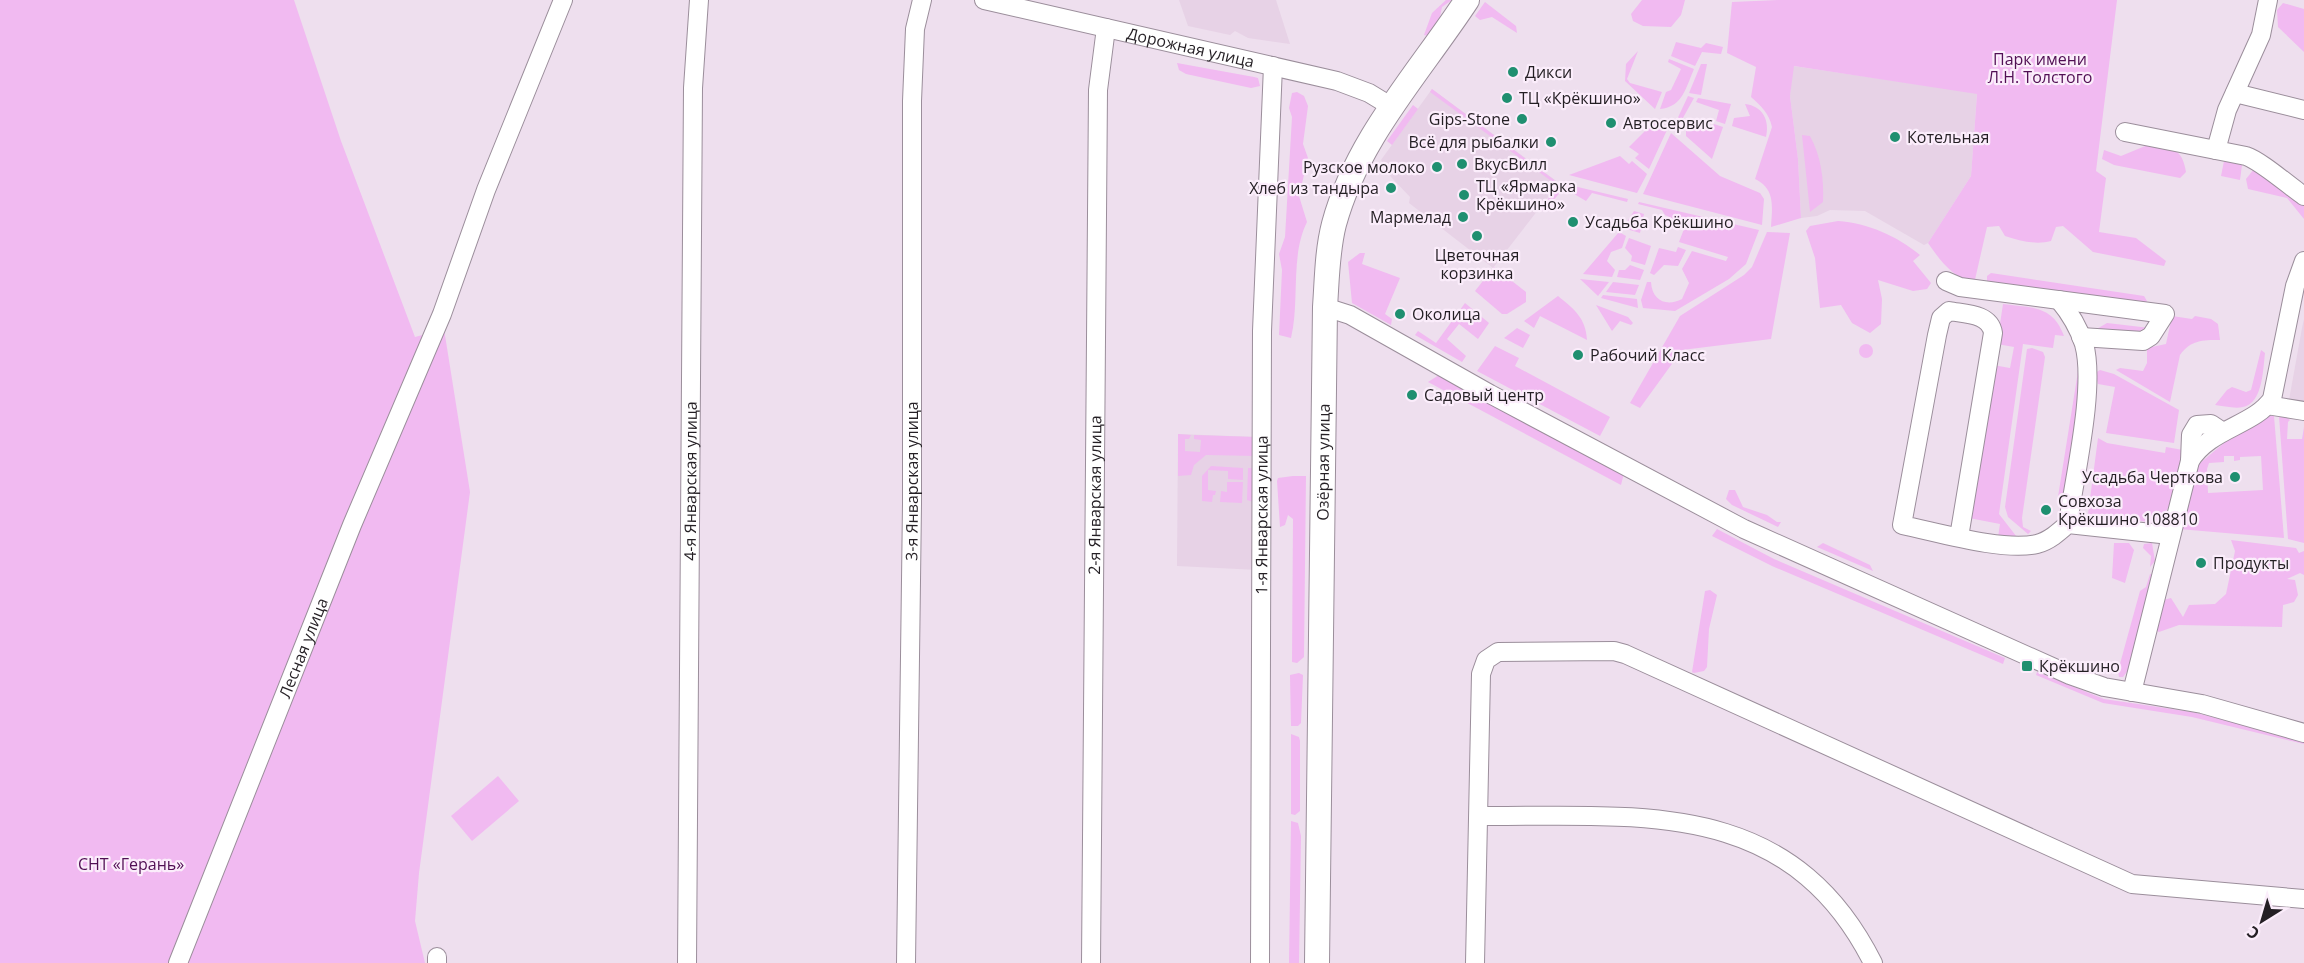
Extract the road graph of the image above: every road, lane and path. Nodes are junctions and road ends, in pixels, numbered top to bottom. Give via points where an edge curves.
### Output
1 (563, 0) edge
2 (699, 0) edge
3 (922, 0) edge
4 (984, 0) edge
5 (1467, 0) edge
6 (2268, 0) edge
7 (1107, 28) junction
8 (1273, 66) junction
9 (2235, 93) junction
10 (1392, 108) junction
11 (2304, 110) edge
12 (2125, 132) dead end
13 (2216, 150) junction
14 (2304, 196) edge
15 (2304, 261) edge
16 (1946, 281) dead end
17 (2059, 300) junction
18 (1325, 306) junction
19 (2296, 326) edge
20 (2081, 337) junction
21 (2267, 405) junction
22 (2304, 411) edge
23 (2068, 524) junction
24 (2169, 535) junction
25 (1959, 537) junction
26 (2132, 692) junction
27 (2304, 733) edge
28 (1480, 816) junction
29 (2304, 899) edge
30 (178, 963) edge
31 (687, 963) edge
32 (906, 963) edge
33 (1090, 963) edge
34 (1260, 963) edge
35 (1317, 963) edge
36 (1475, 963) edge
37 (1873, 963) edge

1 - 30 street, Лесная улица via 486,190 433,335 352,525
2 - 31 street, 4-я Январская улица via 693,100
3 - 32 street, 3-я Январская улица via 915,29 912,101
4 - 7 street, Дорожная улица
5 - 10 main road, Озёрная улица
6 - 9 street via 2261,35
7 - 8 street, Дорожная улица
7 - 33 street, 2-я Январская улица via 1098,90
8 - 10 street, Дорожная улица via 1353,86
8 - 34 street, 1-я Январская улица via 1262,331
9 - 11 street
9 - 13 street
10 - 18 main road, Озёрная улица via 1366,148 1342,199 1329,246
12 - 13 street
13 - 14 street via 2257,160
15 - 19 street via 2297,280
16 - 17 street via 1960,287
17 - 20 street
17 - 20 street via 2165,314 2151,336 2143,341
18 - 26 street via 1350,315 1766,540 2070,675
18 - 35 main road, Озёрная улица
19 - 21 street
20 - 23 street via 2087,367
21 - 22 street
21 - 24 street via 2223,432 2211,424 2197,425 2191,435 2190,461
23 - 24 street
23 - 25 street via 2036,544
24 - 26 street
25 - 25 street via 1902,525 1937,335 1941,318 1949,311 1981,317 1988,321 1993,333
26 - 27 street via 2202,704
28 - 29 street via 1481,674 1486,660 1498,652 1614,651 2132,884
28 - 36 street
28 - 37 street via 1658,819 1689,822 1732,834 1780,857 1812,882 1850,924

